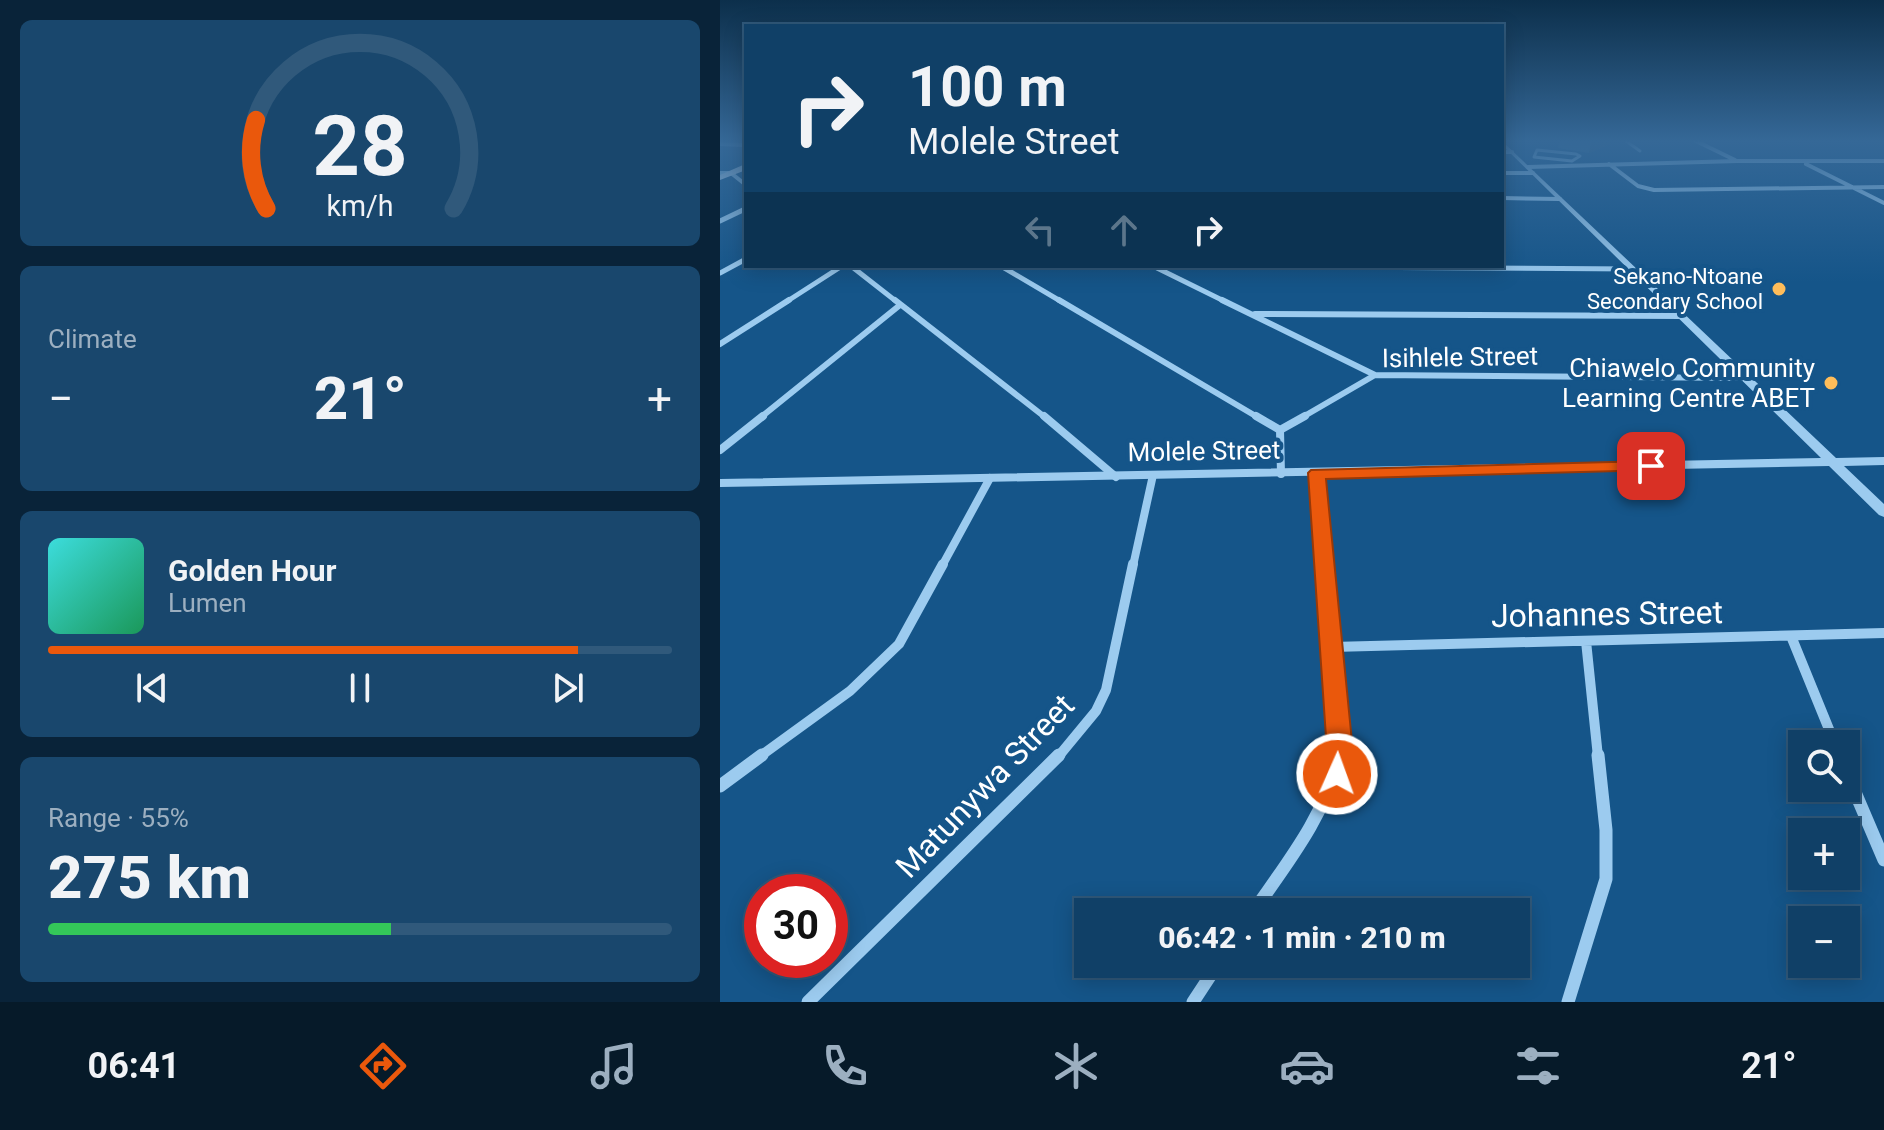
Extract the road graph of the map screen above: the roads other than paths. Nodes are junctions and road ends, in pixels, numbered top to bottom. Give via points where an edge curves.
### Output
1 (1548, 188) edge
2 (1645, 188) edge
3 (1802, 188) edge
4 (1854, 188) edge
5 (1504, 198) edge
6 (1560, 199) junction
7 (1884, 203) edge
8 (744, 210) edge
9 (720, 221) edge
10 (744, 260) edge
11 (839, 268) edge
12 (854, 268) edge
13 (1004, 268) edge
14 (1157, 268) edge
15 (1473, 268) edge
16 (1633, 269) junction
17 (720, 273) edge
18 (900, 305) junction
19 (1255, 314) junction
20 (1681, 316) junction
21 (720, 344) edge
22 (1375, 375) junction
23 (1747, 378) junction
24 (1280, 430) junction
25 (720, 450) edge
26 (1884, 461) edge
27 (1834, 462) junction
28 (1317, 473) junction
29 (1281, 474) junction
30 (1153, 475) junction
31 (1116, 477) junction
32 (990, 478) junction
33 (721, 483) edge
34 (1884, 512) edge
35 (1884, 633) edge
36 (1791, 636) junction
37 (1586, 641) junction
38 (1332, 647) junction
39 (1829, 730) edge
40 (720, 786) edge
41 (1859, 802) edge
42 (1884, 860) edge
43 (1262, 898) edge
44 (1209, 978) edge
45 (808, 1002) edge
46 (1193, 1002) edge
47 (1568, 1002) edge

1 - 6 street
2 - 3 street
4 - 7 street
5 - 6 street
6 - 16 street
8 - 9 street
10 - 17 street
11 - 21 street
12 - 18 street
13 - 24 street
14 - 19 street
15 - 16 street
16 - 20 street
18 - 25 street
18 - 31 street
19 - 20 street
19 - 22 street
20 - 23 street
22 - 23 street, Isihlele Street
22 - 24 street, Isihlele Street
23 - 27 street
24 - 29 street
26 - 27 street, Molele Street
27 - 28 street, Molele Street
27 - 34 street
28 - 29 street, Molele Street
28 - 38 street
29 - 30 street, Molele Street
30 - 31 street, Molele Street
30 - 45 street, Matunywa Street via 1106,690 1096,711 1058,757
31 - 32 street, Molele Street
32 - 33 street, Molele Street
32 - 40 street via 899,644 859,684
35 - 36 street, Johannes Street
36 - 37 street, Johannes Street
36 - 39 street
37 - 38 street, Johannes Street
37 - 47 street via 1606,830 1606,879
38 - 43 street via 1337,774
41 - 42 street
44 - 46 street

